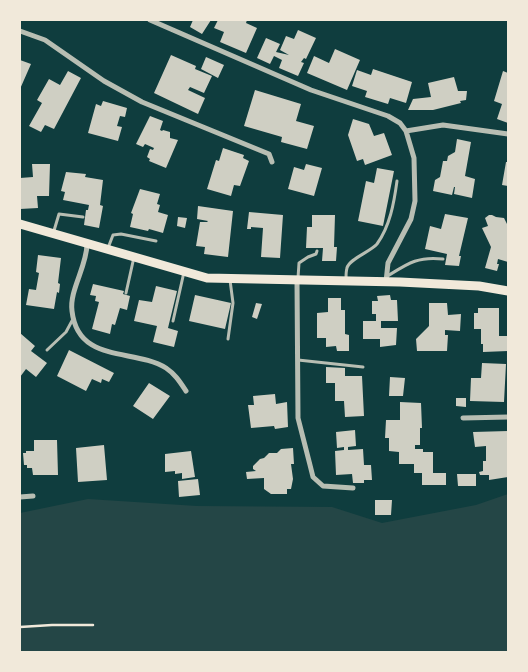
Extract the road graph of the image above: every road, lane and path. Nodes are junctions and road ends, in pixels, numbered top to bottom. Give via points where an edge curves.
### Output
1 (150, 20) edge
2 (20, 31) edge
3 (406, 131) junction
4 (508, 134) edge
5 (272, 162) dead end
6 (396, 182) dead end
7 (83, 217) dead end
8 (20, 224) edge
9 (53, 234) junction
10 (156, 241) dead end
11 (86, 244) junction
12 (107, 249) junction
13 (318, 252) dead end
14 (134, 257) junction
15 (443, 259) dead end
16 (184, 272) junction
17 (230, 279) junction
18 (386, 280) junction
19 (297, 281) junction
20 (345, 282) junction
21 (508, 291) edge
22 (126, 293) dead end
23 (73, 319) junction
24 (173, 321) dead end
25 (228, 339) dead end
26 (47, 350) dead end
27 (298, 360) junction
28 (363, 367) dead end
29 (186, 391) dead end
30 (508, 417) edge
31 (463, 418) dead end
32 (354, 488) dead end
33 (33, 496) dead end
34 (20, 497) edge
35 (93, 625) dead end
36 (20, 626) edge

1 - 3 street via 311,90 388,116
2 - 5 street via 45,40 104,81 142,102 251,145 269,154
3 - 4 street via 443,125
3 - 18 street via 414,158 415,201 411,219 388,264
6 - 20 lane via 393,206 384,231 376,244 349,264
7 - 9 lane via 59,214
8 - 9 main road
9 - 11 main road
10 - 12 lane via 114,235
11 - 12 main road
11 - 23 street via 72,300
12 - 14 main road
13 - 19 lane via 299,264
14 - 16 main road
14 - 22 lane
15 - 18 lane via 420,259 407,264
16 - 17 main road
16 - 24 lane
17 - 19 main road
17 - 25 lane via 233,303
18 - 20 main road
18 - 21 main road
19 - 20 main road
19 - 27 street
23 - 26 lane via 66,332
23 - 29 street via 81,334 96,348 166,368
27 - 28 lane
27 - 32 street via 298,418 313,477 323,486
30 - 31 street
33 - 34 street
35 - 36 path

